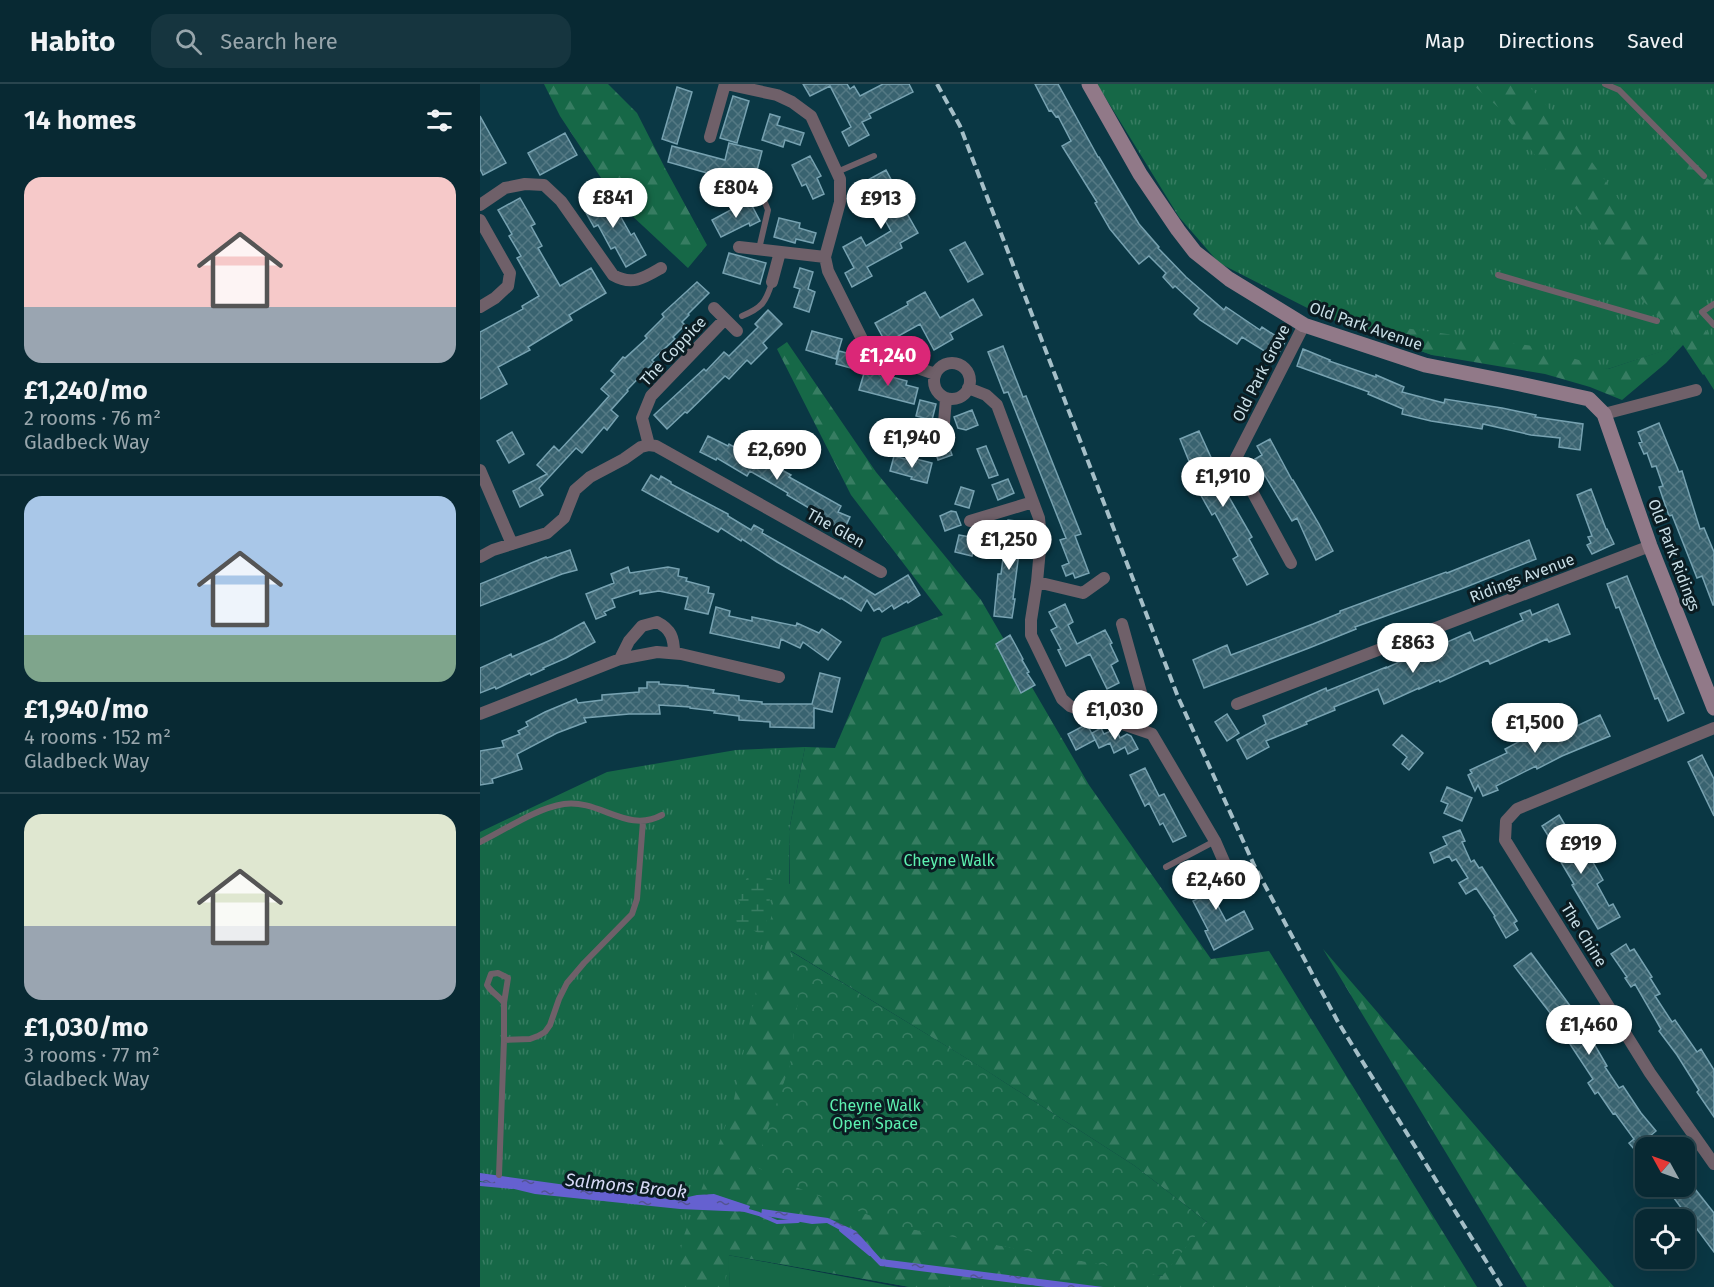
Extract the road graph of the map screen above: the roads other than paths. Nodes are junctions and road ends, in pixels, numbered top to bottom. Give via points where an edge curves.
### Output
1 (726, 84) edge
2 (1089, 84) edge
3 (1605, 84) edge
4 (775, 89) edge
5 (710, 137) dead end
6 (874, 156) dead end
7 (837, 172) junction
8 (1704, 176) dead end
9 (760, 190) dead end
10 (480, 205) edge
11 (480, 220) edge
12 (739, 247) dead end
13 (758, 249) junction
14 (780, 252) junction
15 (825, 257) junction
16 (661, 268) dead end
17 (1498, 275) dead end
18 (772, 282) joint
19 (1714, 304) edge
20 (480, 308) edge
21 (714, 308) dead end
22 (742, 316) dead end
23 (725, 319) junction
24 (1657, 321) dead end
25 (1304, 325) junction
26 (1714, 325) edge
27 (737, 331) dead end
28 (935, 374) junction
29 (968, 388) junction
30 (1696, 390) dead end
31 (946, 398) junction
32 (1604, 414) junction
33 (923, 438) dead end
34 (649, 445) junction
35 (480, 470) edge
36 (1033, 502) junction
37 (970, 521) dead end
38 (512, 544) junction
39 (1650, 546) junction
40 (480, 557) edge
41 (1291, 563) dead end
42 (881, 573) dead end
43 (1104, 578) dead end
44 (1036, 582) junction
45 (1122, 624) dead end
46 (674, 653) junction
47 (620, 658) junction
48 (779, 677) dead end
49 (1237, 704) dead end
50 (1714, 708) edge
51 (480, 714) edge
52 (1136, 728) junction
53 (1714, 728) edge
54 (662, 815) dead end
55 (643, 821) junction
56 (1215, 841) junction
57 (480, 842) edge
58 (1166, 867) dead end
59 (1236, 887) dead end
60 (504, 1003) junction
61 (504, 1040) junction
62 (1714, 1164) edge
63 (499, 1174) dead end

1 - 4 street
1 - 5 street
2 - 25 street, Old Park Avenue via 1140,174 1195,252 1229,279
3 - 8 lane via 1619,90
4 - 7 street via 811,116
6 - 7 lane
7 - 15 street via 840,202
9 - 13 lane via 768,210
10 - 16 street via 505,188 544,185 561,201 613,276 624,281 645,278
11 - 20 street via 510,273 508,286
12 - 13 street
13 - 14 street
14 - 15 street
14 - 18 street
15 - 28 street via 828,272 872,352
17 - 24 lane
18 - 22 lane via 766,300
19 - 26 lane via 1702,312
21 - 23 street, The Coppice
23 - 27 street, The Coppice
23 - 34 street, The Coppice via 651,396 642,418
25 - 32 street, Old Park Avenue via 1425,365 1589,399
25 - 41 street, Old Park Grove via 1235,460
28 - 29 street via 947,363 960,365 969,375
28 - 31 street via 936,389
29 - 31 street via 960,397
29 - 36 street via 986,395 997,405
30 - 32 street
31 - 33 street via 944,423
32 - 39 street, Old Park Ridings
34 - 38 street via 590,477 575,490 564,518 547,533
34 - 42 street, The Glen
35 - 38 street
36 - 37 street
36 - 44 street via 1041,538
38 - 40 street
39 - 49 street, Ridings Avenue
39 - 50 street, Old Park Ridings
43 - 44 street via 1083,593
44 - 52 street via 1031,635 1062,699 1070,706
45 - 52 street via 1142,696
46 - 47 street
46 - 47 street via 674,639 666,626 657,622 642,626
46 - 48 street
47 - 51 street
52 - 56 street via 1152,734
53 - 62 street, The Chine via 1517,809 1506,820 1505,840 1650,1073
54 - 55 lane
55 - 57 lane via 597,807 565,804 537,812
55 - 61 lane via 637,899 632,914 567,983 544,1032 530,1039
56 - 58 lane
56 - 59 street
60 - 60 lane via 508,978 491,974 489,990
60 - 61 lane
61 - 63 lane

